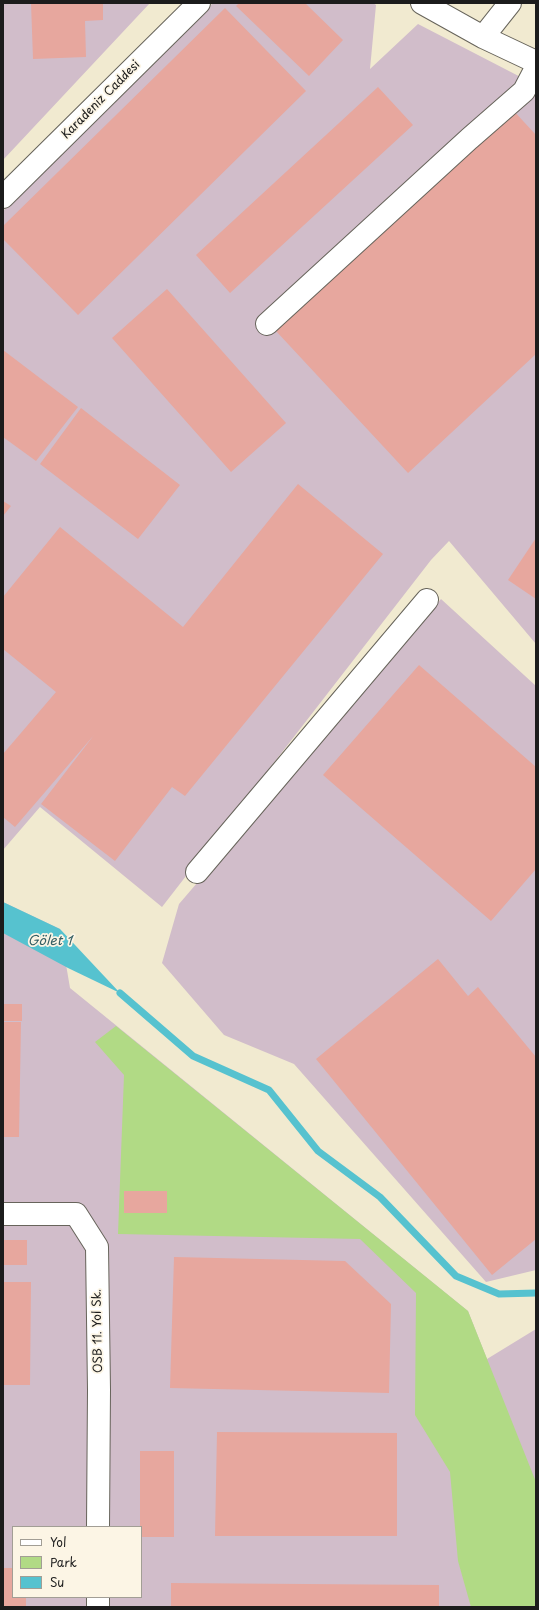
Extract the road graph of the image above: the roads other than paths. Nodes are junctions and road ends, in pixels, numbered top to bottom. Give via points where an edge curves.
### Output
1 (199, 3) edge
2 (422, 3) edge
3 (510, 3) edge
4 (483, 37) junction
5 (536, 62) edge
6 (536, 68) edge
7 (3, 197) edge
8 (267, 324) dead end
9 (427, 600) dead end
10 (197, 872) dead end
11 (3, 1214) edge
12 (98, 1526) edge

1 - 7 street, Karadeniz Caddesi
2 - 4 street
3 - 4 street
4 - 5 street
6 - 8 street via 524,91
9 - 10 street
11 - 12 street, OSB 11. Yol Sk. via 76,1214 97,1247

